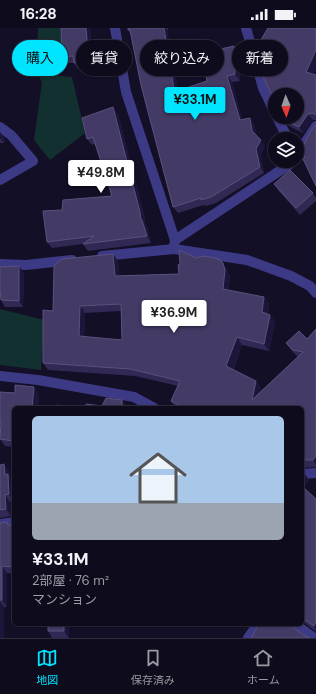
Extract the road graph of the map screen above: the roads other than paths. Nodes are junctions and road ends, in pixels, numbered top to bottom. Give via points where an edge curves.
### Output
1 (115, 28) edge
2 (246, 28) edge
3 (249, 40) edge
4 (259, 76) edge
5 (268, 98) edge
6 (316, 126) edge
7 (0, 127) edge
8 (304, 144) edge
9 (284, 168) edge
10 (0, 180) edge
11 (175, 244) junction
12 (0, 264) edge
13 (316, 293) edge
14 (0, 376) edge
15 (151, 406) edge
16 (316, 473) edge
17 (304, 474) edge
18 (12, 522) edge
19 (0, 524) edge
20 (257, 626) edge
21 (298, 626) edge
22 (248, 638) edge
23 (314, 638) edge

1 - 11 street via 126,92
2 - 3 street
4 - 5 street
6 - 8 street
7 - 10 street via 11,135 33,161
9 - 11 street
11 - 12 street via 26,265
11 - 13 street via 247,260 291,276 310,286
14 - 15 street via 134,396
16 - 17 street
18 - 19 street
20 - 22 street
21 - 23 street

